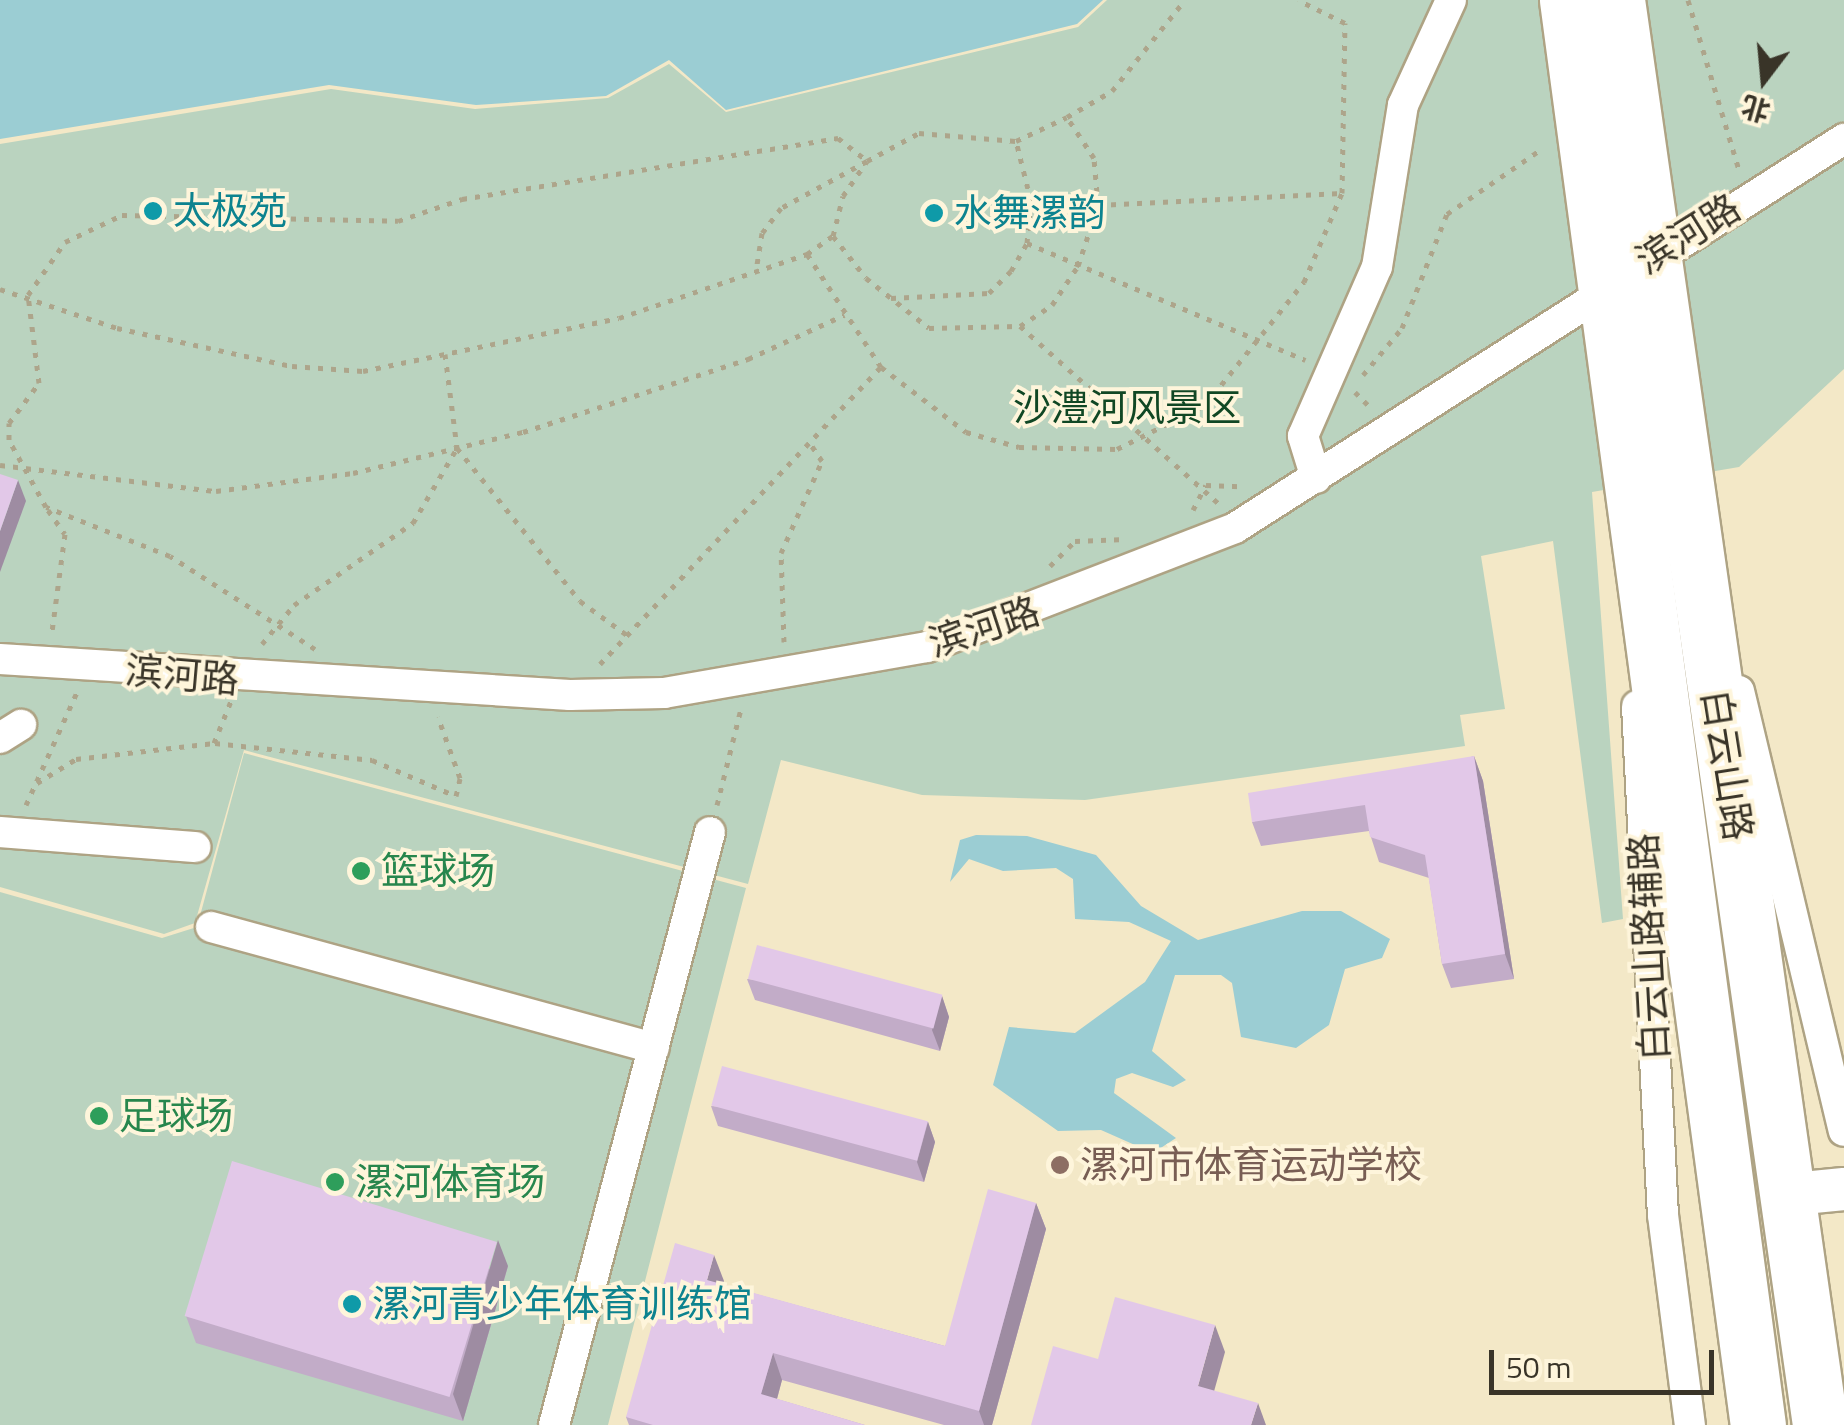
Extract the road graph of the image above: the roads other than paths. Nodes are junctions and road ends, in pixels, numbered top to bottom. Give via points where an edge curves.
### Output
1 (1450, 0) edge
2 (1567, 0) edge
3 (1618, 0) edge
4 (1607, 108) junction
5 (1844, 139) edge
6 (1651, 256) junction
7 (1601, 288) junction
8 (1678, 442) junction
9 (1625, 468) junction
10 (1316, 478) junction
11 (0, 658) edge
12 (710, 832) road end
13 (6, 833) edge
14 (195, 847) dead end
15 (211, 928) dead end
16 (654, 1048) junction
17 (1844, 1131) edge
18 (1819, 1192) edge
19 (554, 1425) edge
20 (1690, 1425) edge
21 (1758, 1425) edge
22 (1820, 1425) edge

1 - 10 street via 1404,105 1377,268 1304,436
2 - 4 highway
3 - 4 highway
4 - 6 highway, 白云山路
4 - 7 highway, 白云山路
5 - 6 street, 滨河路
6 - 7 street, 滨河路
6 - 8 highway, 白云山路
7 - 9 highway, 白云山路
7 - 10 street, 滨河路
8 - 17 street
8 - 18 highway, 白云山路
9 - 20 street, 白云山路辅路 via 1663,1215
9 - 21 highway, 白云山路
10 - 11 street, 滨河路 via 1235,528 1018,617 748,680 570,695 336,686
12 - 16 street
13 - 14 street
15 - 16 street
16 - 19 street
18 - 22 highway, 白云山路

